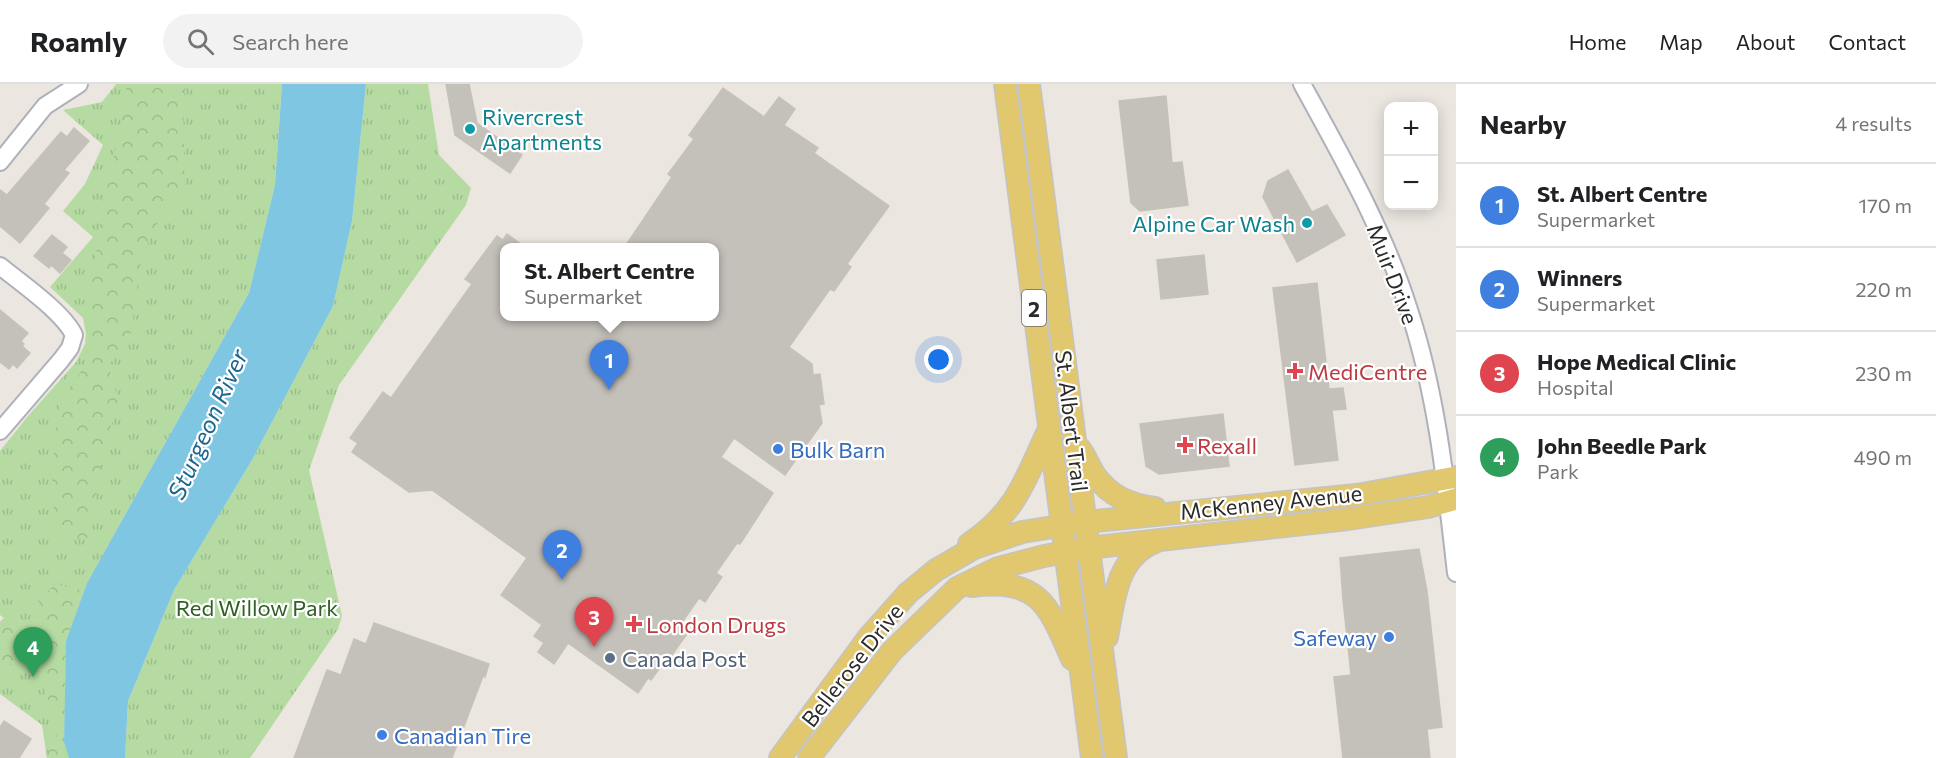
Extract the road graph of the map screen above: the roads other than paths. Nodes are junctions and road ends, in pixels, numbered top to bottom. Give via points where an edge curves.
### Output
1 (79, 84) edge
2 (1005, 84) edge
3 (1029, 84) edge
4 (1302, 84) edge
5 (0, 162) edge
6 (0, 266) edge
7 (1049, 429) junction
8 (0, 431) edge
9 (1075, 441) junction
10 (1451, 478) edge
11 (1452, 500) edge
12 (1186, 511) junction
13 (1085, 522) junction
14 (1062, 526) junction
15 (1164, 539) junction
16 (1088, 548) junction
17 (1065, 552) junction
18 (936, 570) junction
19 (1456, 573) edge
20 (957, 588) junction
21 (1103, 655) junction
22 (1082, 680) junction
23 (780, 758) edge
24 (809, 758) edge
25 (1092, 758) edge
26 (1116, 758) edge

1 - 5 street via 45,106
2 - 7 main road, St. Albert Trail / 2
3 - 9 main road, St. Albert Trail / 2
4 - 10 street, Muir Drive via 1374,221 1410,310
6 - 8 street via 56,312 74,336 61,360
7 - 14 main road, St. Albert Trail / 2
7 - 18 main road via 1006,513
9 - 12 main road via 1096,477 1110,492 1132,503
9 - 13 main road, St. Albert Trail / 2
10 - 11 street, Muir Drive
10 - 12 main road, McKenney Avenue via 1357,495
11 - 15 main road, McKenney Avenue via 1358,517
11 - 19 street, Muir Drive
12 - 13 main road, McKenney Avenue
13 - 14 main road, McKenney Avenue
13 - 16 main road, St. Albert Trail / 2
14 - 17 main road, St. Albert Trail / 2
14 - 18 main road, Bellerose Drive via 1022,532 974,548
15 - 16 main road, McKenney Avenue
15 - 21 main road via 1143,547 1124,567
16 - 17 main road, McKenney Avenue
16 - 21 main road, St. Albert Trail / 2
17 - 20 main road, Bellerose Drive via 998,568
17 - 22 main road, St. Albert Trail / 2
18 - 23 main road, Bellerose Drive via 908,593 868,638
20 - 22 main road via 1002,584 1032,594 1054,618
20 - 24 main road, Bellerose Drive via 892,651
21 - 26 main road, St. Albert Trail / 2
22 - 25 main road, St. Albert Trail / 2

